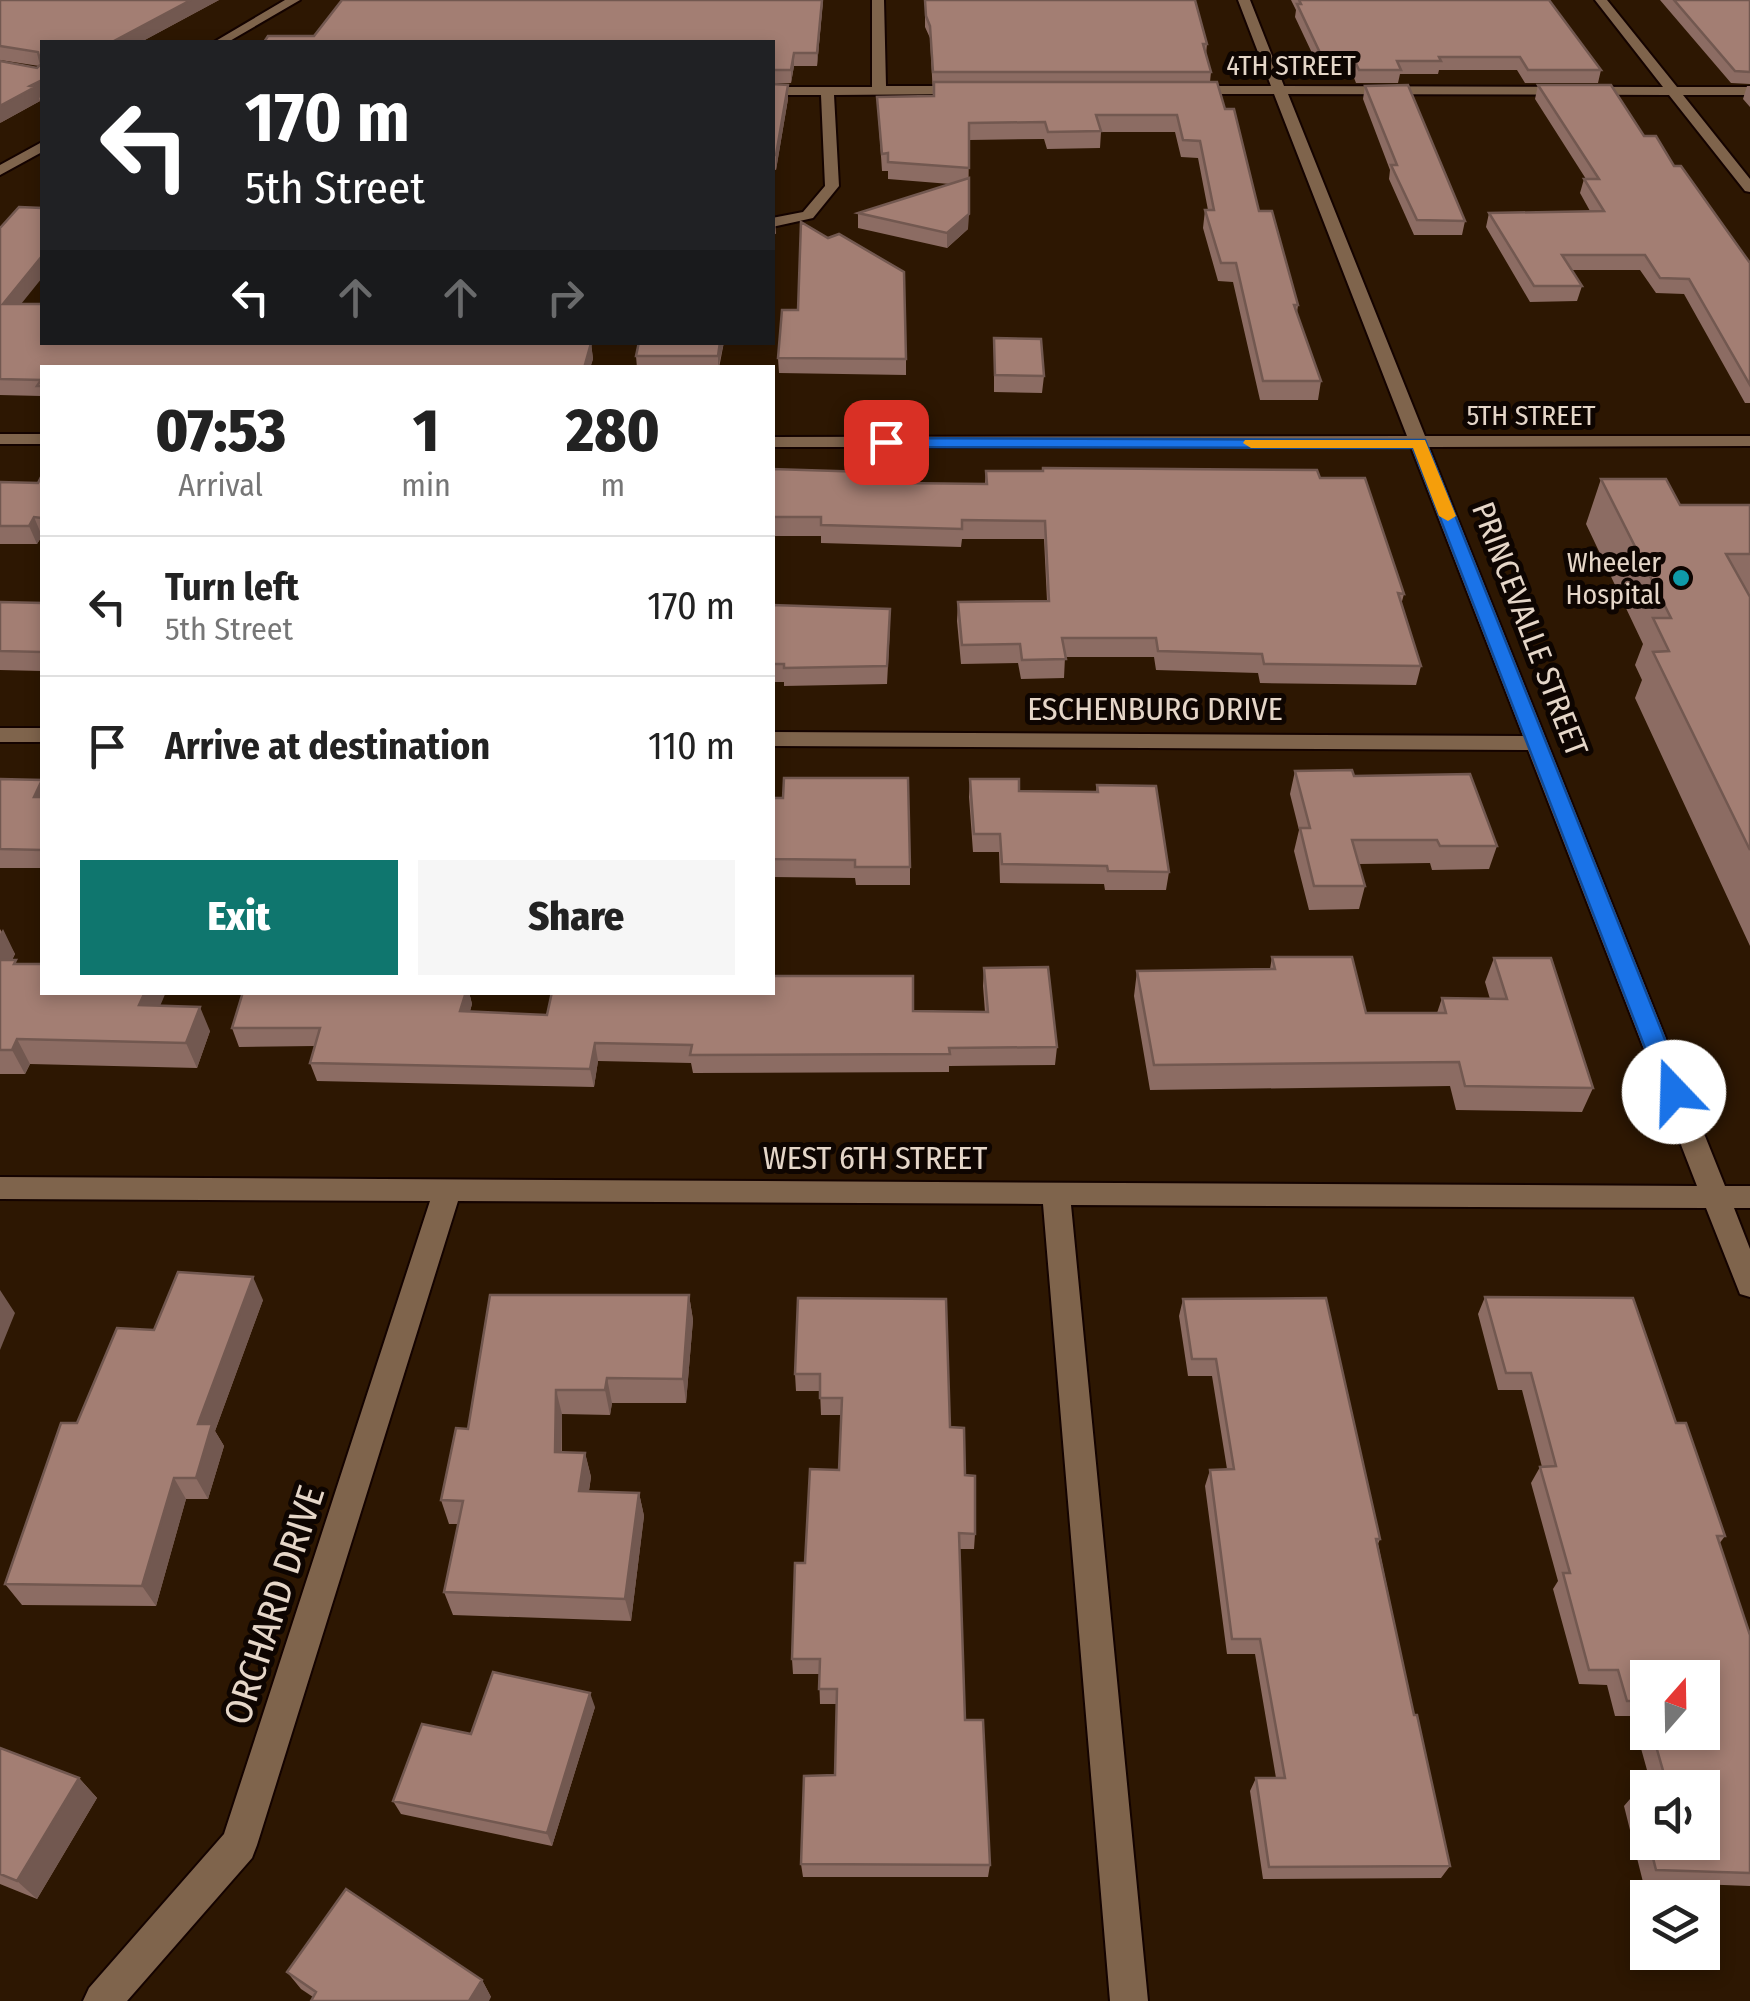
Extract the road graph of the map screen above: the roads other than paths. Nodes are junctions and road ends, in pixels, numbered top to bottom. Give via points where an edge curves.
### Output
1 (294, 0) edge
2 (878, 0) edge
3 (1244, 0) edge
4 (1602, 0) edge
5 (224, 40) edge
6 (879, 90) junction
7 (977, 90) edge
8 (1167, 90) edge
9 (1279, 90) junction
10 (1672, 90) junction
11 (1750, 90) edge
12 (775, 91) edge
13 (826, 91) junction
14 (40, 147) edge
15 (0, 171) edge
16 (1750, 188) edge
17 (775, 223) edge
18 (0, 439) edge
19 (40, 439) edge
20 (1750, 441) edge
21 (775, 442) edge
22 (1419, 444) junction
23 (0, 735) edge
24 (40, 735) edge
25 (775, 739) edge
26 (1537, 743) junction
27 (0, 1188) edge
28 (447, 1190) junction
29 (1056, 1194) junction
30 (1716, 1197) junction
31 (1750, 1197) edge
32 (1750, 1284) edge
33 (102, 2001) edge
34 (1129, 2001) edge

1 - 5 street
2 - 6 street
3 - 9 street, PRINCEVALLE STREET
4 - 10 street
6 - 7 street
6 - 13 street
8 - 9 street, 4TH STREET
9 - 10 street, 4TH STREET
9 - 22 street, PRINCEVALLE STREET
10 - 11 street, 4TH STREET
10 - 16 street
12 - 13 street
13 - 17 street via 832,186 808,216
14 - 15 street
18 - 19 street
20 - 22 street, 5TH STREET
21 - 22 street, 5TH STREET
22 - 26 street, PRINCEVALLE STREET
23 - 24 street
25 - 26 street, ESCHENBURG DRIVE
26 - 30 street, PRINCEVALLE STREET
27 - 28 street, WEST 6TH STREET
28 - 29 street, WEST 6TH STREET
28 - 33 street, ORCHARD DRIVE via 240,1845
29 - 30 street, WEST 6TH STREET
29 - 34 street
30 - 31 street, WEST 6TH STREET
30 - 32 street, PRINCEVALLE STREET

